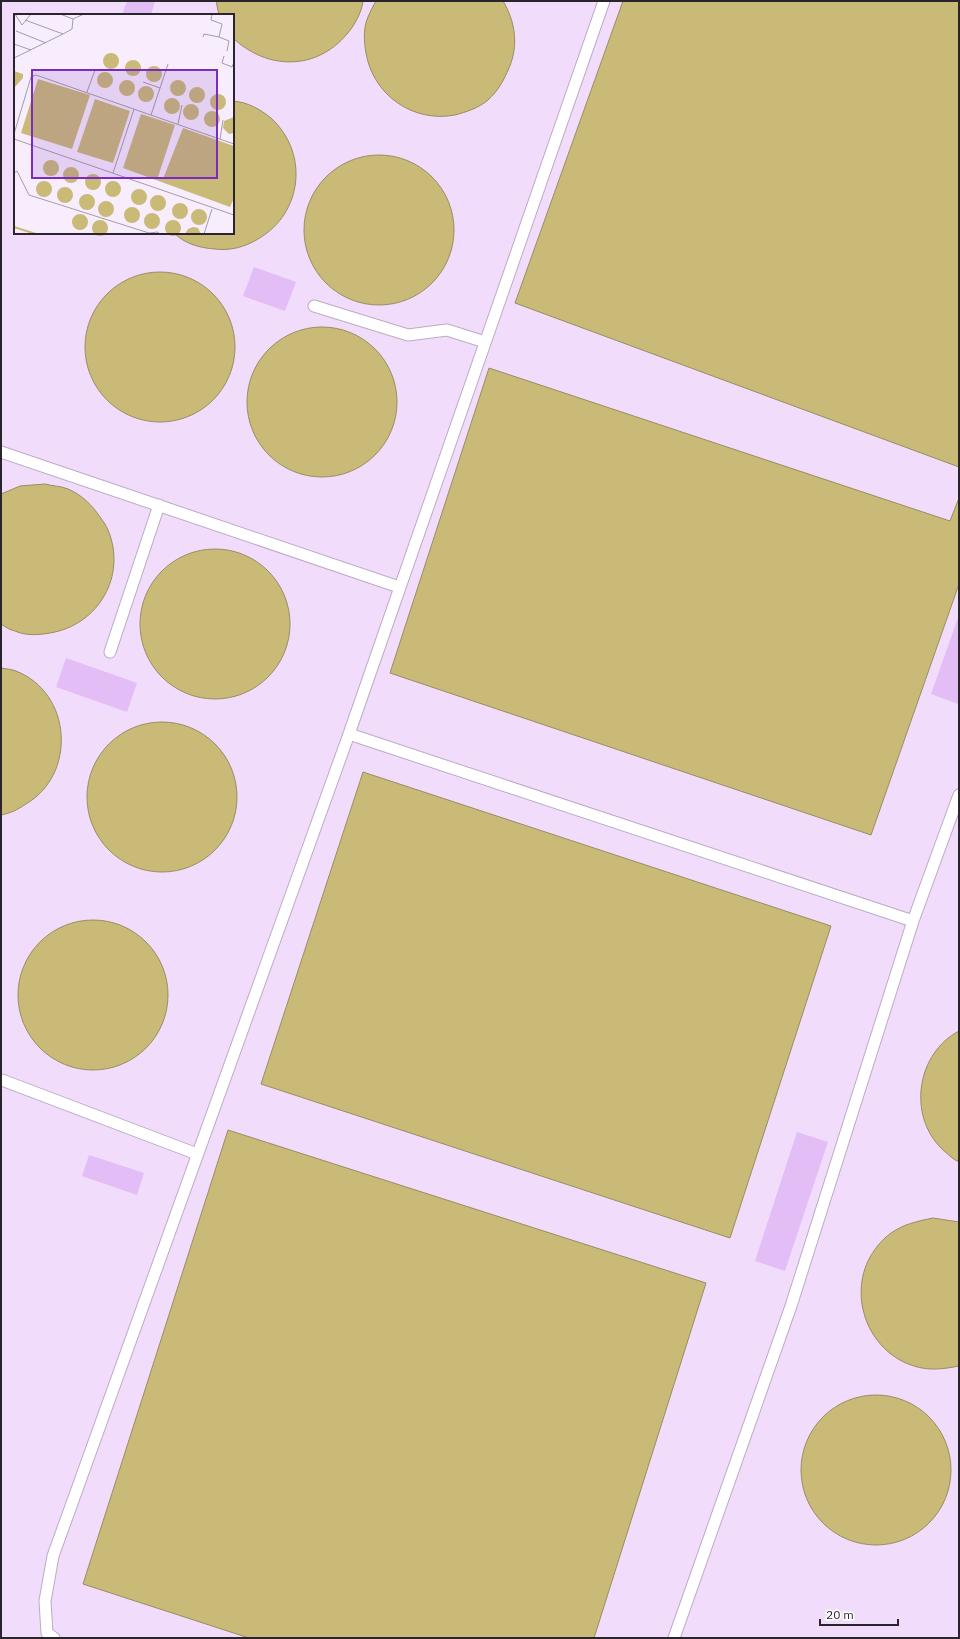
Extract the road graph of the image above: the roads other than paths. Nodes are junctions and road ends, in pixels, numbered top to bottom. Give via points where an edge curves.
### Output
1 (604, 1) edge
2 (314, 306) dead end
3 (484, 342) junction
4 (1, 452) edge
5 (159, 506) junction
6 (399, 587) junction
7 (110, 652) dead end
8 (349, 734) junction
9 (959, 795) edge
10 (913, 921) junction
11 (2, 1080) edge
12 (198, 1154) junction
13 (54, 1638) edge
14 (674, 1638) edge

1 - 3 lane
2 - 3 lane via 408,335 447,330
3 - 6 lane
4 - 5 lane
5 - 6 lane
5 - 7 lane
6 - 8 lane
8 - 10 lane
8 - 12 lane
9 - 10 lane
10 - 14 lane via 791,1306
11 - 12 lane
12 - 13 lane via 53,1556 45,1601 47,1632

